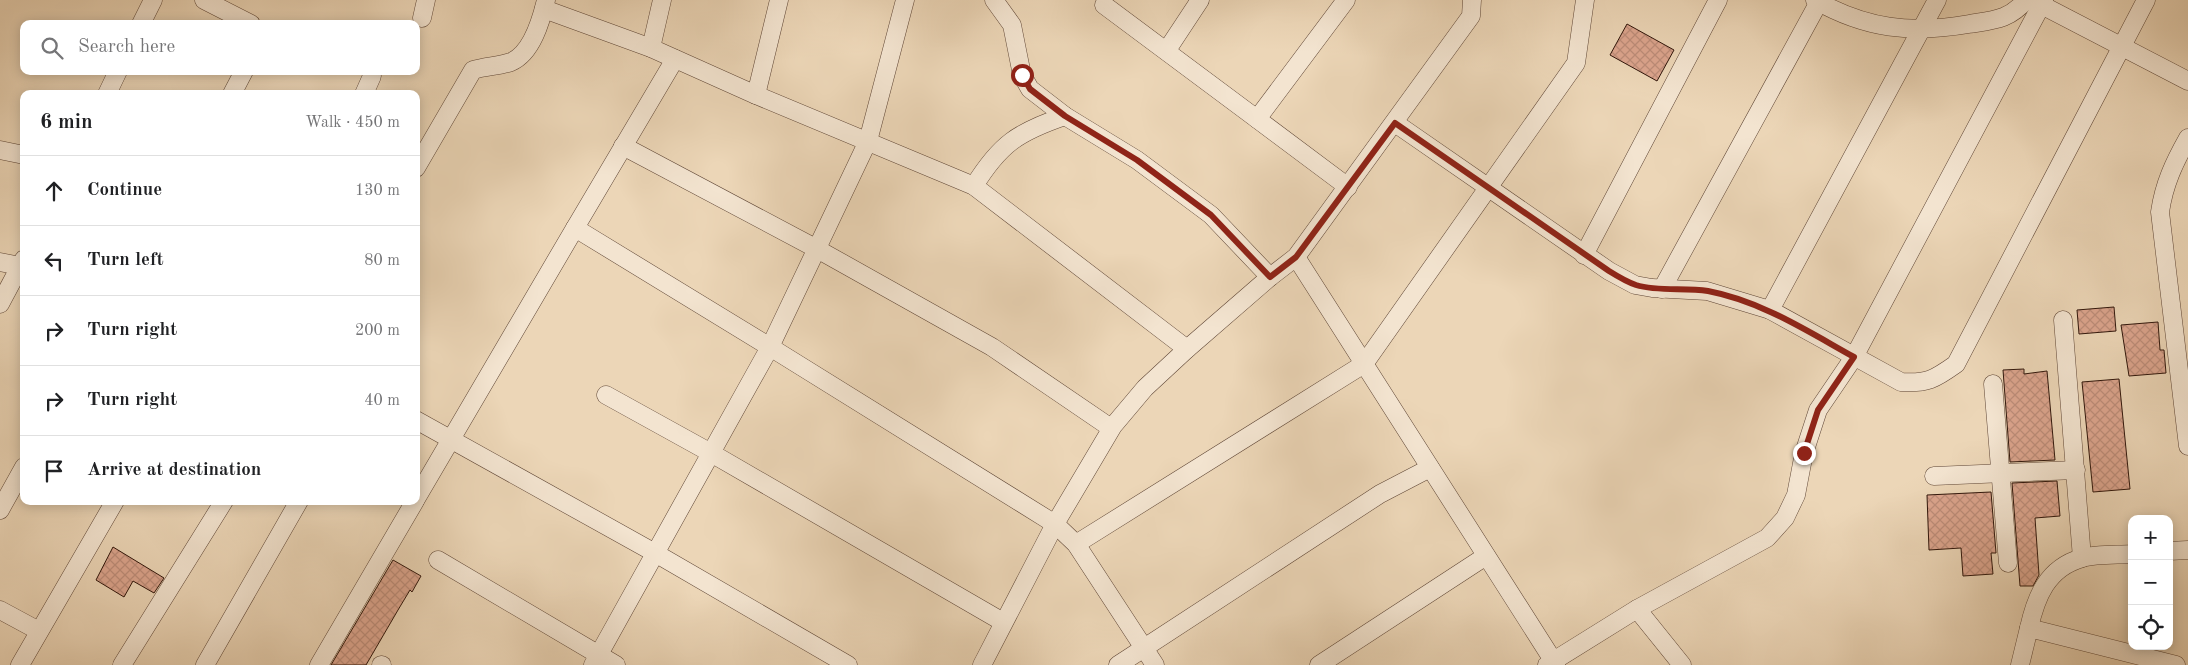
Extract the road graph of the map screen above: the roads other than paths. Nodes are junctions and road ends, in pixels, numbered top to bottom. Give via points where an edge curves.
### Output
1 (153, 0) edge
2 (204, 0) edge
3 (426, 0) edge
4 (662, 0) edge
5 (779, 0) edge
6 (905, 0) edge
7 (1200, 0) edge
8 (1346, 0) edge
9 (1472, 0) edge
10 (1585, 0) edge
11 (1718, 0) edge
12 (1937, 0) edge
13 (2146, 0) edge
14 (998, 1) edge
15 (1818, 1) edge
16 (2036, 1) edge
17 (221, 5) edge
18 (545, 5) edge
19 (1104, 5) dead end
20 (422, 18) dead end
21 (144, 20) edge
22 (245, 20) edge
23 (1921, 30) junction
24 (2122, 46) junction
25 (650, 48) junction
26 (1168, 50) junction
27 (675, 59) junction
28 (116, 75) edge
29 (242, 75) edge
30 (372, 76) dead end
31 (2188, 81) edge
32 (109, 90) edge
33 (234, 90) edge
34 (366, 90) edge
35 (756, 95) junction
36 (1065, 116) junction
37 (1257, 119) junction
38 (1395, 123) junction
39 (2188, 138) edge
40 (868, 141) junction
41 (623, 146) junction
42 (0, 150) edge
43 (20, 154) edge
44 (420, 161) edge
45 (974, 186) junction
46 (1348, 187) junction
47 (1488, 188) junction
48 (575, 228) junction
49 (817, 249) junction
50 (1584, 254) junction
51 (1296, 257) junction
52 (0, 262) edge
53 (20, 263) edge
54 (20, 267) edge
55 (1270, 277) junction
56 (1662, 289) junction
57 (0, 304) edge
58 (1770, 310) junction
59 (2063, 320) dead end
60 (770, 347) junction
61 (1187, 349) junction
62 (1854, 357) junction
63 (1364, 364) junction
64 (1993, 384) dead end
65 (606, 394) dead end
66 (420, 422) edge
67 (1111, 428) junction
68 (451, 439) junction
69 (2188, 446) edge
70 (711, 453) junction
71 (1430, 468) junction
72 (2076, 470) junction
73 (2000, 473) junction
74 (20, 474) edge
75 (1934, 476) dead end
76 (420, 493) edge
77 (113, 505) edge
78 (222, 505) edge
79 (297, 505) edge
80 (413, 505) edge
81 (0, 510) edge
82 (1055, 524) junction
83 (1076, 544) junction
84 (2188, 550) edge
85 (2173, 551) edge
86 (655, 553) junction
87 (2128, 554) edge
88 (1486, 556) junction
89 (2082, 558) junction
90 (438, 560) dead end
91 (2008, 563) dead end
92 (1637, 609) junction
93 (0, 610) edge
94 (1003, 622) junction
95 (2029, 628) junction
96 (39, 631) junction
97 (1145, 649) junction
98 (595, 660) edge
99 (1552, 664) edge
100 (20, 665) edge
101 (122, 665) edge
102 (205, 665) edge
103 (319, 665) edge
104 (616, 665) edge
105 (848, 665) edge
106 (982, 665) edge
107 (1118, 665) edge
108 (1155, 665) edge
109 (1319, 665) edge
110 (1682, 665) edge
111 (2020, 665) edge
112 (2176, 665) edge

1 - 21 street
2 - 17 street
3 - 20 street
4 - 25 street
5 - 35 street
6 - 40 street
7 - 26 street
8 - 37 street
9 - 38 street via 1471,16
10 - 47 street via 1576,63
11 - 50 street
12 - 23 street
13 - 24 street
14 - 36 street via 1012,25 1022,75 1030,89
15 - 23 street via 1851,18 1892,29
15 - 56 street
16 - 23 street via 2015,13 1987,21
16 - 24 street
16 - 62 street
17 - 22 street
18 - 25 street
18 - 44 street via 532,40 521,56 473,70
19 - 26 street
23 - 58 street
24 - 31 street
24 - 62 street via 1956,364 1924,383 1901,382
25 - 27 street
26 - 37 street
27 - 35 street
27 - 41 street
28 - 32 street
29 - 33 street
30 - 34 street
35 - 40 street
36 - 45 street via 1014,137 989,162
36 - 55 street via 1137,160 1211,215
37 - 46 street
38 - 46 street
38 - 47 street
39 - 69 street via 2170,171 2160,212
40 - 45 street
40 - 49 street
41 - 48 street
41 - 49 street
42 - 43 street
45 - 61 street
46 - 51 street
47 - 50 street
47 - 63 street
48 - 60 street
48 - 68 street
49 - 60 street
49 - 67 street via 992,347
50 - 56 street via 1635,285
51 - 55 street
51 - 63 street
52 - 53 street
54 - 57 street
55 - 61 street
56 - 58 street via 1707,291
58 - 62 street
59 - 72 street
60 - 70 street
60 - 82 street
61 - 67 street via 1144,388
62 - 92 street via 1818,410 1796,496 1785,518 1767,538
63 - 71 street
63 - 83 street
64 - 73 street
65 - 70 street
66 - 68 street
67 - 82 street
68 - 76 street
68 - 86 street
70 - 86 street
70 - 94 street
71 - 88 street
71 - 97 street via 1380,494
72 - 73 street
72 - 89 street
73 - 75 street
73 - 91 street
74 - 81 street
77 - 96 street
78 - 101 street
79 - 102 street
80 - 103 street
82 - 83 street
82 - 94 street
83 - 97 street
84 - 85 street
86 - 98 street
86 - 105 street
87 - 89 street
88 - 99 street
88 - 109 street
89 - 95 street via 2064,567 2041,588
90 - 98 street
92 - 99 street
92 - 110 street
93 - 96 street
94 - 106 street
95 - 111 street
95 - 112 street
96 - 100 street
97 - 107 street
97 - 108 street
98 - 104 street

